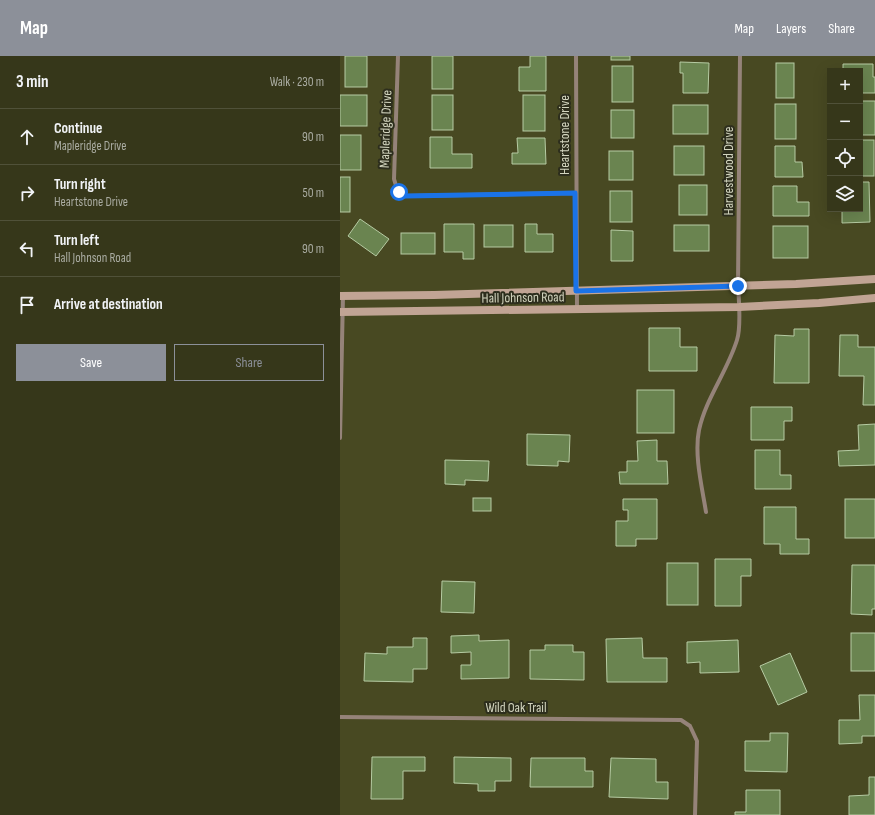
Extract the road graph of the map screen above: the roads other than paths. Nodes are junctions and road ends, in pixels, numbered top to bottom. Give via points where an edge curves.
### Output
1 (398, 56) edge
2 (576, 56) edge
3 (740, 56) edge
4 (575, 193) junction
5 (875, 280) edge
6 (738, 286) junction
7 (576, 291) junction
8 (341, 296) edge
9 (875, 298) edge
10 (739, 307) junction
11 (577, 309) junction
12 (341, 312) edge
13 (340, 438) edge
14 (706, 512) dead end
15 (340, 717) edge
16 (695, 815) edge

1 - 4 street, Mapleridge Drive via 394,179 399,192 405,196
2 - 4 street, Heartstone Drive
3 - 6 street, Harvestwood Drive
4 - 7 street, Heartstone Drive
5 - 6 main road, Hall Johnson Road
6 - 7 main road, Hall Johnson Road
6 - 10 street, Harvestwood Drive
7 - 8 main road, Hall Johnson Road
7 - 11 street, Heartstone Drive
8 - 12 street
9 - 10 main road, Hall Johnson Road
10 - 11 main road, Hall Johnson Road
10 - 14 street, Harvestwood Drive via 738,339 710,396 699,431 700,476
11 - 12 main road, Hall Johnson Road
12 - 13 street
15 - 16 street, Wild Oak Trail via 681,720 690,726 696,741

